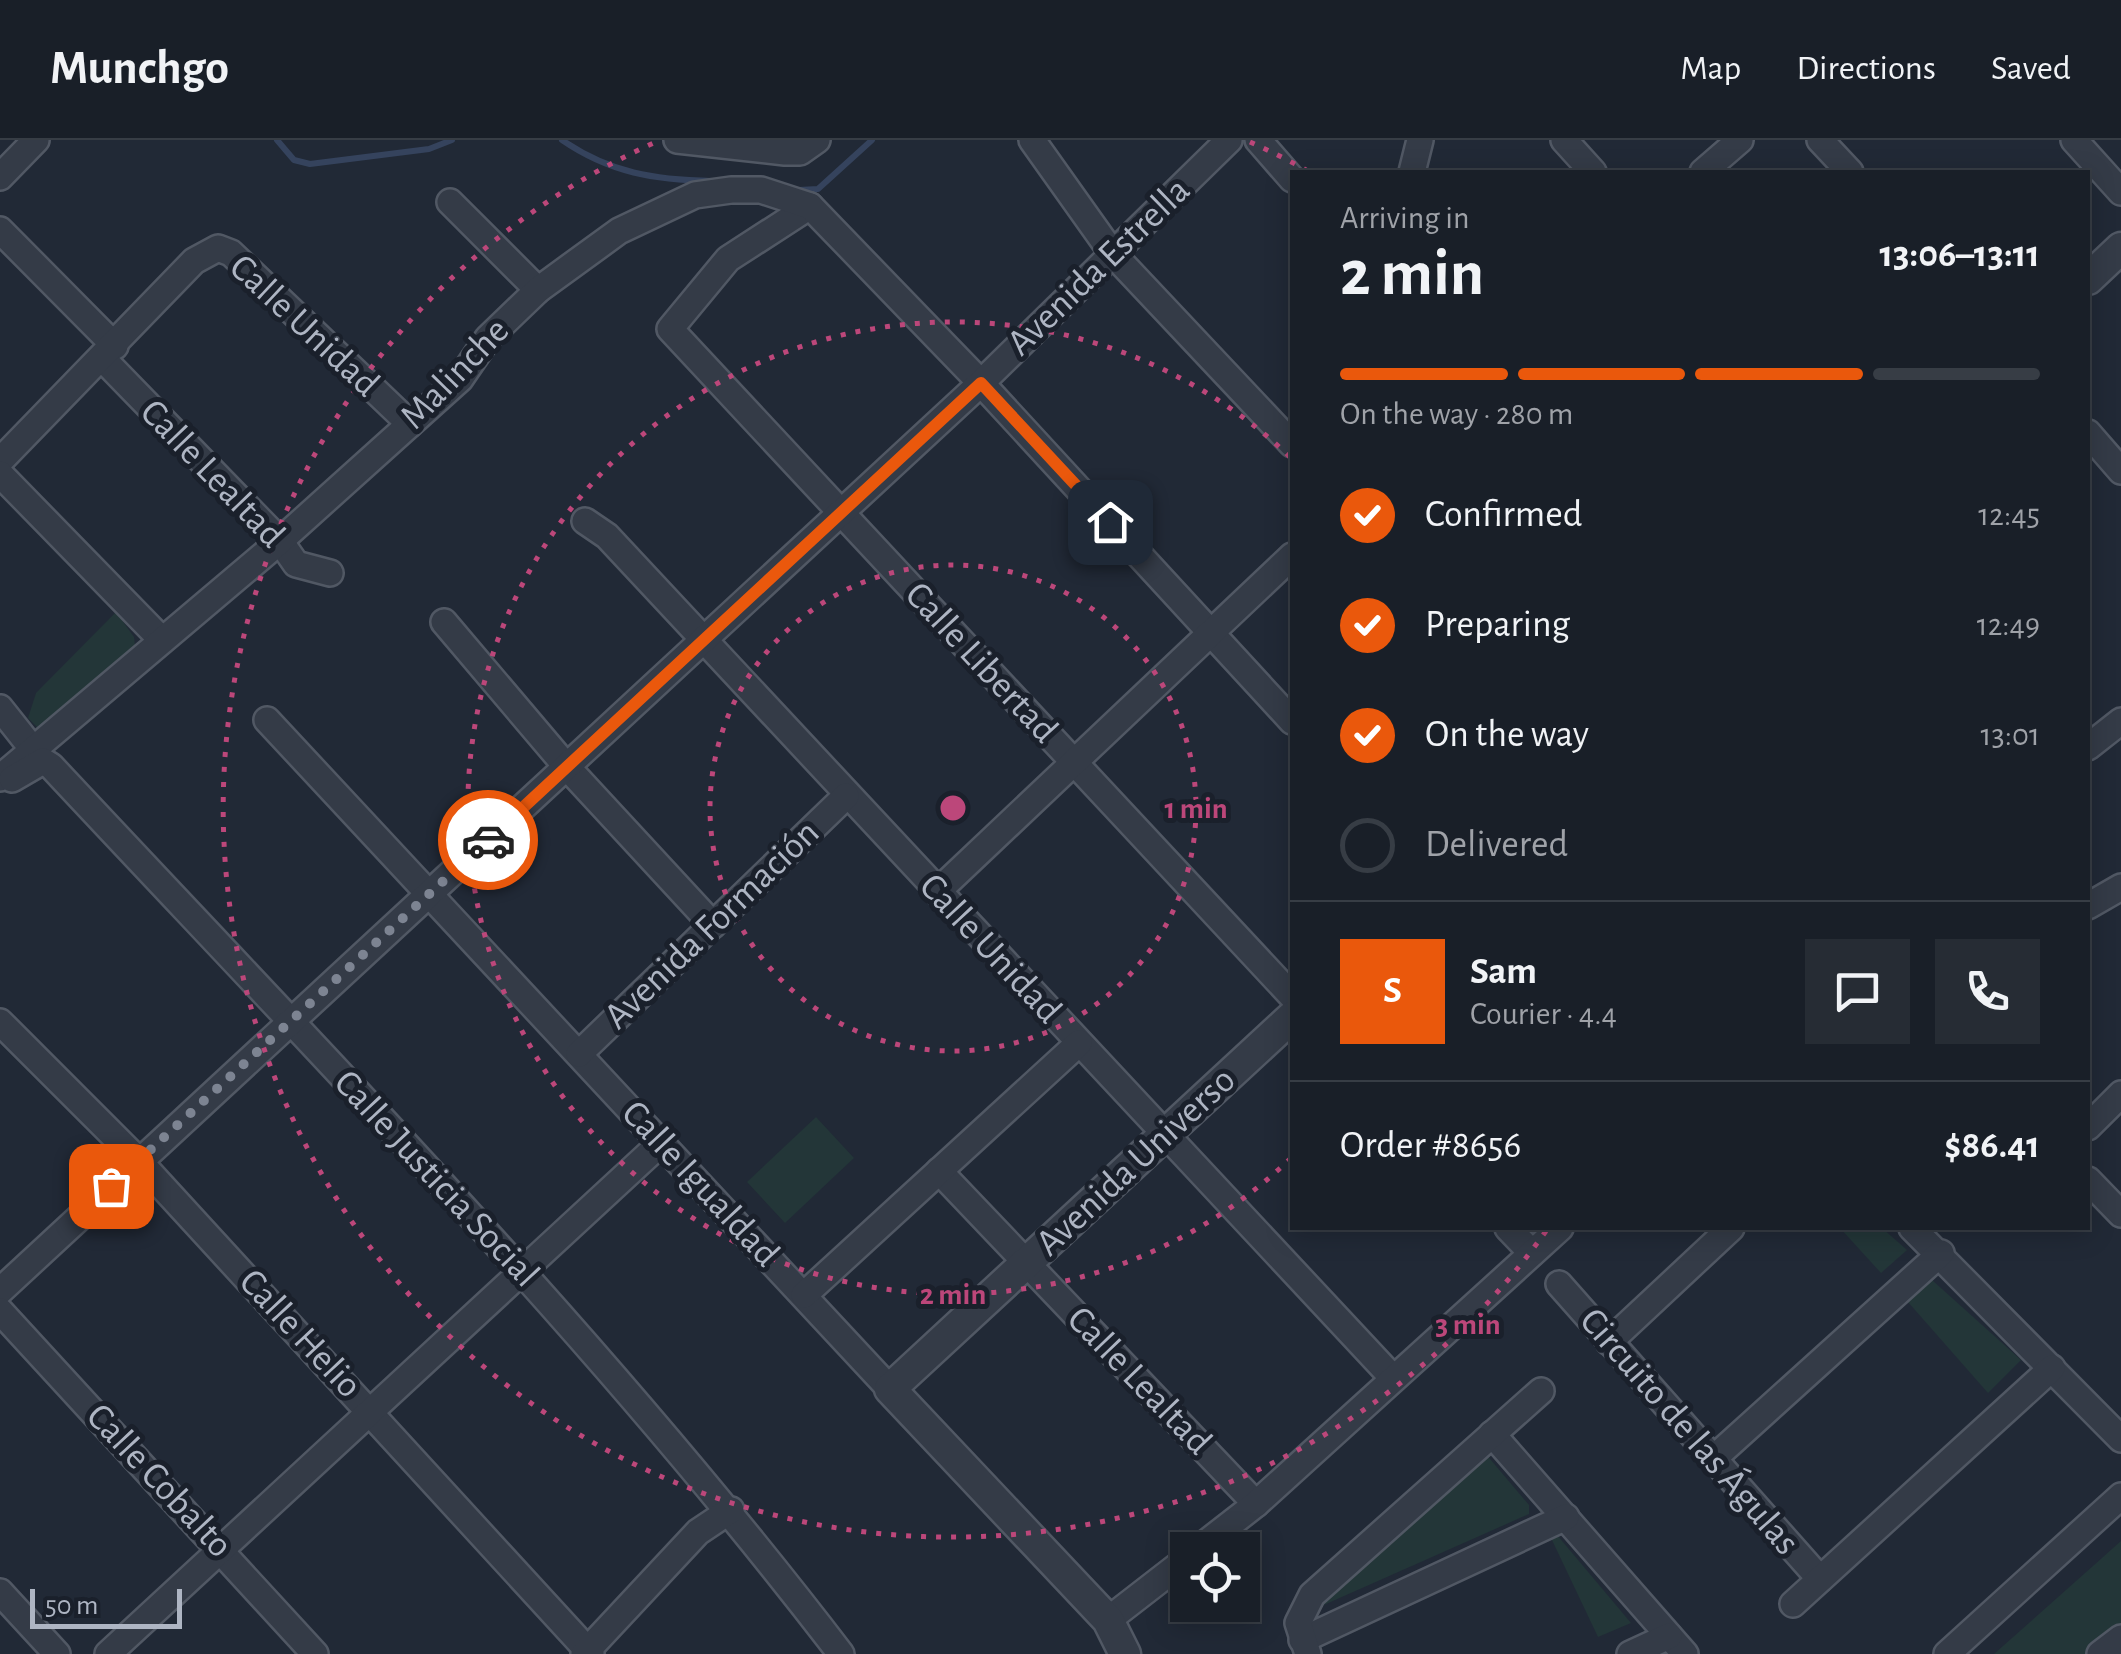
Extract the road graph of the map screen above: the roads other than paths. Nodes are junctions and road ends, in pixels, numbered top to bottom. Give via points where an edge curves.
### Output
1 (36, 140) edge
2 (677, 140) edge
3 (816, 140) edge
4 (1229, 140) edge
5 (1258, 140) edge
6 (1420, 140) edge
7 (1564, 140) edge
8 (1740, 140) edge
9 (1820, 140) edge
10 (2074, 140) edge
11 (1045, 145) edge
12 (786, 152) junction
13 (1412, 170) edge
14 (1592, 170) edge
15 (1706, 170) edge
16 (1848, 170) edge
17 (0, 177) edge
18 (1290, 177) edge
19 (2121, 192) edge
20 (450, 202) dead end
21 (803, 202) junction
22 (0, 230) edge
23 (2121, 248) edge
24 (1113, 254) junction
25 (2090, 277) edge
26 (538, 290) junction
27 (109, 353) junction
28 (981, 383) junction
29 (410, 424) junction
30 (2090, 435) edge
31 (1290, 442) edge
32 (0, 461) edge
33 (2121, 470) edge
34 (0, 474) edge
35 (840, 512) junction
36 (585, 522) dead end
37 (280, 541) junction
38 (1290, 558) edge
39 (330, 573) dead end
40 (444, 622) dead end
41 (1212, 633) junction
42 (699, 639) junction
43 (162, 640) junction
44 (0, 708) edge
45 (1290, 719) edge
46 (266, 720) dead end
47 (31, 747) junction
48 (1076, 764) junction
49 (566, 766) junction
50 (0, 781) edge
51 (846, 796) junction
52 (2121, 887) edge
53 (937, 892) junction
54 (429, 894) junction
55 (2090, 905) edge
56 (713, 925) junction
57 (1290, 994) edge
58 (1290, 1019) edge
59 (0, 1022) edge
60 (290, 1022) junction
61 (1079, 1044) junction
62 (579, 1054) junction
63 (2121, 1094) edge
64 (2090, 1125) edge
65 (1165, 1136) junction
66 (662, 1142) junction
67 (138, 1160) junction
68 (939, 1171) junction
69 (2090, 1182) edge
70 (2121, 1214) edge
71 (1510, 1230) edge
72 (1558, 1230) edge
73 (1729, 1230) edge
74 (1914, 1230) edge
75 (1532, 1253) junction
76 (1940, 1254) junction
77 (1026, 1264) junction
78 (524, 1272) junction
79 (1559, 1284) dead end
80 (0, 1291) edge
81 (804, 1295) junction
82 (0, 1311) edge
83 (1609, 1342) junction
84 (2052, 1368) junction
85 (1393, 1378) junction
86 (890, 1389) junction
87 (1542, 1391) dead end
88 (372, 1412) junction
89 (1492, 1434) junction
90 (2121, 1439) edge
91 (1713, 1459) junction
92 (2121, 1496) edge
93 (1256, 1504) junction
94 (731, 1510) junction
95 (1566, 1518) junction
96 (1220, 1532) edge
97 (224, 1551) junction
98 (1170, 1572) edge
99 (1820, 1579) junction
100 (0, 1592) edge
101 (1793, 1604) dead end
102 (1108, 1620) junction
103 (2121, 1638) edge
104 (1677, 1645) edge
105 (1305, 1647) edge
106 (587, 1652) edge
107 (57, 1654) edge
108 (108, 1654) edge
109 (315, 1654) edge
110 (841, 1654) edge
111 (1125, 1654) edge
112 (1630, 1654) edge
113 (1946, 1654) edge
114 (2100, 1654) edge

1 - 17 street
2 - 12 street
3 - 12 street via 800,152
4 - 24 street, Avenida Estrella
5 - 18 street
6 - 13 street
7 - 14 street
8 - 15 street
9 - 16 street
10 - 19 street
11 - 24 street
12 - 21 street
20 - 26 street
21 - 26 street, Malinche via 761,190 695,195 620,231
21 - 28 street
21 - 35 street, Calle Libertad via 728,259 670,329
22 - 27 street, Calle Lealtad
23 - 25 street
24 - 28 street, Avenida Estrella
24 - 31 street
26 - 29 street, Malinche via 488,338 460,379
27 - 29 street, Calle Unidad via 194,261 213,249 231,253
27 - 32 street
27 - 37 street, Calle Lealtad
28 - 35 street, Avenida Estrella
28 - 41 street
29 - 37 street, Malinche
30 - 33 street
34 - 43 street
35 - 42 street, Avenida Estrella
35 - 48 street, Calle Libertad
36 - 42 street, Calle Unidad via 607,536
37 - 39 street, Calle Lealtad via 296,564
37 - 43 street, Malinche
38 - 41 street
40 - 49 street
41 - 45 street
41 - 48 street
42 - 49 street, Avenida Estrella
42 - 51 street, Calle Unidad
43 - 47 street, Malinche
44 - 47 street
46 - 54 street, Calle Igualdad
47 - 50 street, Malinche
48 - 53 street
48 - 57 street, Calle Libertad
49 - 54 street, Avenida Estrella
49 - 56 street
50 - 60 street, Calle Justicia Social via 43,761 51,766
51 - 53 street, Calle Unidad
51 - 56 street, Avenida Formación
52 - 55 street
53 - 61 street, Calle Unidad
54 - 60 street, Avenida Estrella
54 - 62 street, Calle Igualdad
56 - 62 street, Avenida Formación
58 - 65 street, Avenida Universo
59 - 67 street, Calle Helio
60 - 67 street, Avenida Estrella
60 - 78 street, Calle Justicia Social
61 - 65 street, Calle Unidad
61 - 68 street
62 - 66 street, Calle Igualdad
63 - 64 street
65 - 77 street, Avenida Universo
65 - 85 street, Calle Unidad
66 - 78 street
66 - 81 street, Calle Igualdad
67 - 80 street, Avenida Estrella
67 - 88 street, Calle Helio
68 - 77 street, Calle Lealtad
68 - 81 street
69 - 70 street
71 - 75 street
72 - 75 street
73 - 83 street
74 - 76 street
75 - 85 street
76 - 84 street
76 - 91 street
77 - 86 street, Avenida Universo
77 - 93 street, Calle Lealtad
78 - 88 street
78 - 94 street, Calle Justicia Social
79 - 83 street, Circuito de las Águlas
81 - 86 street, Calle Igualdad
82 - 97 street, Calle Cobalto
83 - 91 street, Circuito de las Águlas
84 - 90 street
84 - 99 street
85 - 93 street
86 - 102 street, Calle Igualdad
87 - 89 street
88 - 97 street
88 - 106 street, Calle Helio
89 - 95 street
89 - 105 street via 1312,1595 1300,1614
91 - 99 street, Circuito de las Águlas
92 - 113 street
93 - 96 street
94 - 106 street via 698,1532
94 - 110 street, Calle Justicia Social
95 - 104 street
95 - 105 street
97 - 108 street
97 - 109 street, Calle Cobalto
98 - 102 street
99 - 101 street
100 - 107 street
102 - 111 street, Calle Igualdad
103 - 114 street
104 - 112 street

